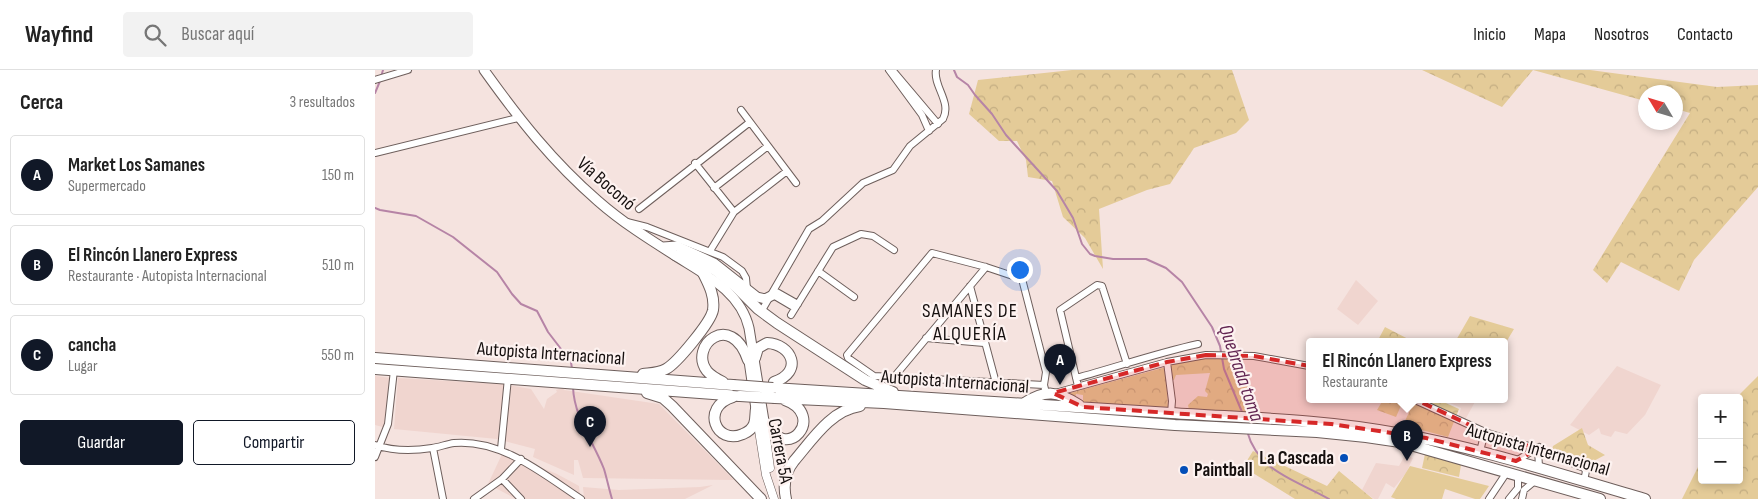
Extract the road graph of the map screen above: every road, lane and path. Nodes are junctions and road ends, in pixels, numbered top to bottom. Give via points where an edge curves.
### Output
1 (408, 70) edge
2 (484, 70) edge
3 (936, 70) edge
4 (892, 71) edge
5 (375, 80) edge
6 (911, 96) junction
7 (741, 110) dead end
8 (518, 118) junction
9 (750, 122) junction
10 (938, 124) junction
11 (929, 131) junction
12 (768, 146) junction
13 (375, 153) edge
14 (695, 163) junction
15 (787, 171) junction
16 (796, 183) dead end
17 (714, 188) junction
18 (639, 209) dead end
19 (734, 212) junction
20 (624, 222) junction
21 (663, 247) junction
22 (894, 250) dead end
23 (710, 251) junction
24 (675, 256) junction
25 (727, 260) junction
26 (987, 267) junction
27 (721, 268) junction
28 (818, 271) junction
29 (703, 274) junction
30 (970, 286) junction
31 (747, 290) junction
32 (774, 293) junction
33 (854, 297) dead end
34 (797, 306) junction
35 (761, 312) junction
36 (791, 315) dead end
37 (926, 338) junction
38 (984, 343) junction
39 (1198, 344) dead end
40 (375, 358) edge
41 (751, 359) junction
42 (1167, 362) junction
43 (1127, 364) junction
44 (1306, 365) edge
45 (375, 369) edge
46 (395, 370) junction
47 (611, 376) junction
48 (894, 377) junction
49 (508, 378) junction
50 (1076, 378) junction
51 (996, 383) junction
52 (731, 384) junction
53 (1078, 386) junction
54 (627, 387) junction
55 (1048, 390) junction
56 (775, 391) junction
57 (739, 396) junction
58 (908, 396) junction
59 (885, 403) junction
60 (1422, 403) edge
61 (1023, 404) junction
62 (1083, 407) junction
63 (756, 408) junction
64 (1171, 413) junction
65 (764, 420) junction
66 (1485, 432) junction
67 (377, 446) edge
68 (1539, 447) junction
69 (433, 448) junction
70 (501, 449) junction
71 (1480, 451) junction
72 (375, 457) edge
73 (521, 459) junction
74 (1516, 461) junction
75 (1539, 467) junction
76 (1507, 472) junction
77 (1518, 475) junction
78 (502, 480) junction
79 (1536, 480) junction
80 (1584, 481) junction
81 (1515, 494) junction
82 (1522, 498) edge
83 (443, 499) edge
84 (474, 499) edge
85 (521, 499) edge
86 (581, 499) edge
87 (761, 499) edge
88 (774, 499) edge
89 (778, 499) edge
90 (786, 499) edge
91 (1489, 499) edge
92 (1509, 499) edge
93 (1600, 499) edge
94 (1645, 499) edge

1 - 5 street
2 - 8 main road, Vía Boconó
3 - 10 street via 946,113
4 - 6 street
6 - 10 street
6 - 11 street
7 - 9 street
8 - 13 street
8 - 20 main road, Vía Boconó via 568,173
9 - 12 street
9 - 14 street
10 - 11 street
11 - 32 street via 910,146 893,170 863,183 809,229
12 - 15 street
12 - 17 street
14 - 17 street
14 - 18 street
15 - 16 street
15 - 19 street
17 - 19 street
19 - 23 street
20 - 21 main road, Vía Boconó
20 - 23 street
21 - 24 main road, Vía Boconó
21 - 27 main road via 677,246
22 - 28 street via 873,236 861,234 833,247
23 - 25 street
24 - 29 main road, Vía Boconó
24 - 35 highway via 715,270
25 - 27 street
25 - 31 street via 745,275
26 - 30 street
26 - 48 street via 932,253 849,352 848,358 870,375
26 - 55 street via 1019,277 1024,282
27 - 31 main road
28 - 33 street
28 - 34 street
29 - 41 main road, Vía Boconó via 732,296 744,326
29 - 47 highway via 713,295 711,317 674,363 657,372
30 - 37 street
30 - 38 street
31 - 32 main road via 762,299
32 - 34 street
32 - 35 street
34 - 36 street
35 - 58 highway via 865,380
37 - 38 street
37 - 48 street
38 - 51 street
39 - 43 street
40 - 47 highway, Autopista Internacional
41 - 52 highway via 732,336 721,335 708,342 703,355 705,369 713,377
41 - 56 highway via 767,343 778,345 788,354 791,370
41 - 63 main road, Vía Boconó
41 - 65 main road, Vía Boconó
42 - 44 street via 1207,355 1254,356
42 - 53 street
42 - 64 street
43 - 50 street
43 - 50 street via 1101,286 1097,285 1060,310
45 - 46 highway, Autopista Internacional
46 - 49 highway, Autopista Internacional
46 - 67 street via 388,424
47 - 52 highway, Autopista Internacional
48 - 51 street
49 - 54 highway, Autopista Internacional
49 - 70 street
50 - 53 street
51 - 55 street
52 - 56 highway, Autopista Internacional, bridge
53 - 55 street
54 - 57 highway, Autopista Internacional
54 - 87 highway via 667,402
55 - 61 highway
55 - 62 highway
56 - 57 highway, Autopista Internacional, bridge
56 - 58 highway, Autopista Internacional
56 - 59 highway, Autopista Internacional
56 - 65 highway via 801,411 804,420 801,431 793,438 780,438 771,433
57 - 63 highway via 722,401 715,410 715,423 724,434 735,436 747,432 753,425
58 - 61 highway, Autopista Internacional
59 - 76 highway, Autopista Internacional via 1348,435 1400,442
59 - 90 highway via 848,408 833,419 789,468 785,481
60 - 66 street
61 - 62 highway, Autopista Internacional
62 - 64 highway, Autopista Internacional
63 - 88 street, Carrera 5A via 766,475
64 - 71 highway, Autopista Internacional via 1355,427
65 - 89 street, Carrera 5A via 771,476
66 - 68 street
66 - 71 street
67 - 69 street via 415,451
67 - 72 street
68 - 74 street
68 - 75 street
68 - 80 street via 1584,468
69 - 70 street via 454,443
69 - 83 street
70 - 73 street
71 - 74 highway, Autopista Internacional
73 - 78 street
73 - 86 street
74 - 75 highway, Autopista Internacional
75 - 80 highway, Autopista Internacional
76 - 77 highway, Autopista Internacional
76 - 91 street
77 - 79 highway, Autopista Internacional
77 - 81 street
78 - 84 street
78 - 85 street
79 - 82 street via 1524,490
79 - 93 highway, Autopista Internacional
80 - 94 highway, Autopista Internacional
81 - 82 street
81 - 92 street

